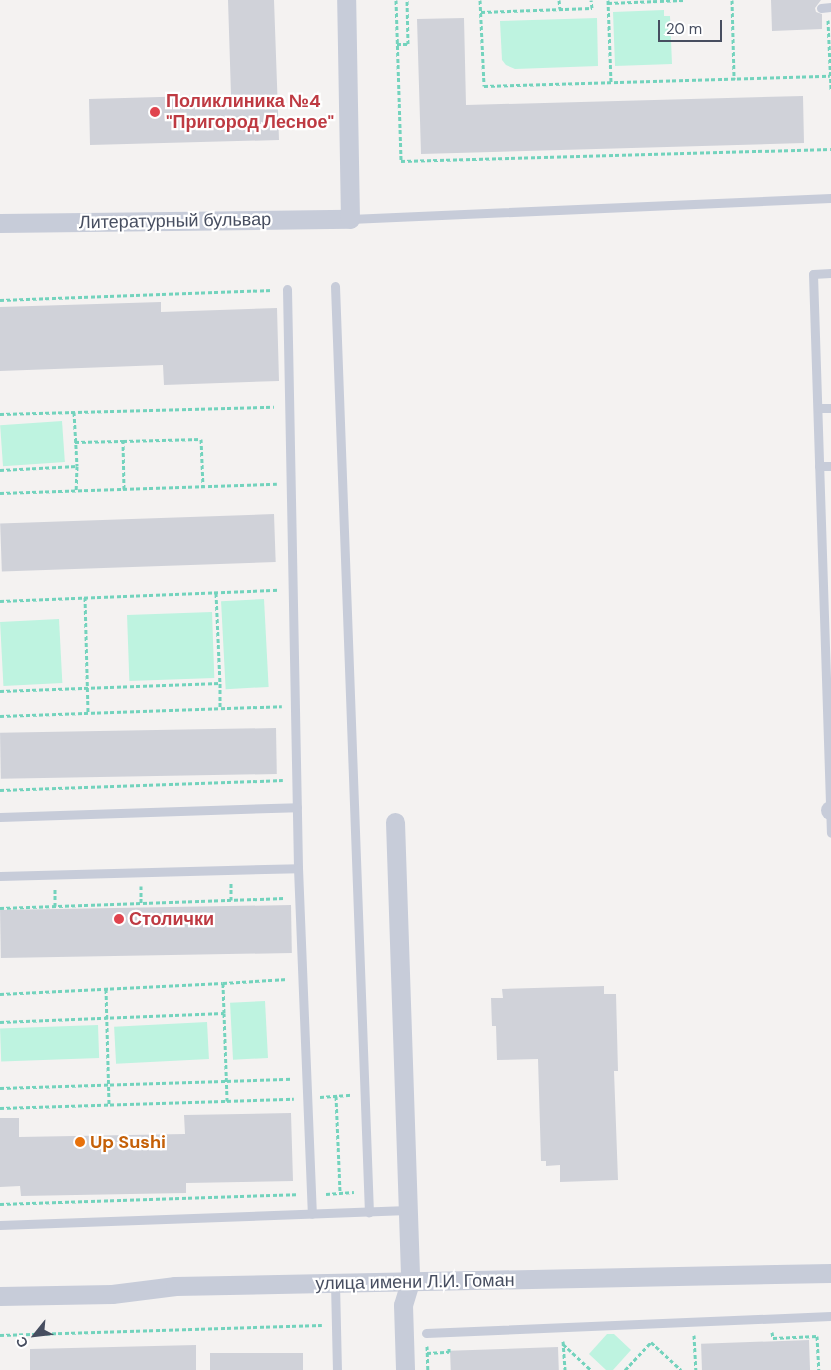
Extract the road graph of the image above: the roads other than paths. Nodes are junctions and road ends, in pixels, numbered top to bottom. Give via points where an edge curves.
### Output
1 (346, 0) edge
2 (831, 198) edge
3 (350, 220) junction
4 (0, 223) edge
5 (831, 273) edge
6 (335, 286) dead end
7 (284, 289) road end
8 (818, 408) junction
9 (831, 408) edge
10 (819, 466) junction
11 (831, 466) edge
12 (297, 807) junction
13 (831, 810) edge
14 (0, 817) edge
15 (396, 822) dead end
16 (831, 833) edge
17 (298, 868) junction
18 (0, 876) edge
19 (408, 1210) junction
20 (369, 1212) junction
21 (312, 1214) junction
22 (0, 1225) edge
23 (831, 1273) edge
24 (410, 1282) junction
25 (335, 1283) junction
26 (0, 1296) edge
27 (831, 1316) edge
28 (831, 1322) edge
29 (426, 1333) road end
30 (337, 1370) edge
31 (405, 1370) edge

1 - 3 street
2 - 3 lane
3 - 4 street, Литературный бульвар
5 - 8 lane via 813,274
6 - 20 lane
7 - 12 lane
8 - 9 lane
8 - 10 lane
10 - 11 lane
10 - 13 lane
12 - 14 lane
12 - 17 lane
13 - 16 lane
15 - 19 street
17 - 18 lane
17 - 21 lane
19 - 20 lane
19 - 24 street
20 - 21 lane
21 - 22 lane
23 - 24 street, улица имени Л.И. Гоман
24 - 25 street, улица имени Л.И. Гоман
24 - 31 street via 403,1305
25 - 26 street, улица имени Л.И. Гоман via 175,1286 112,1294
25 - 30 lane
27 - 28 lane
27 - 29 lane

